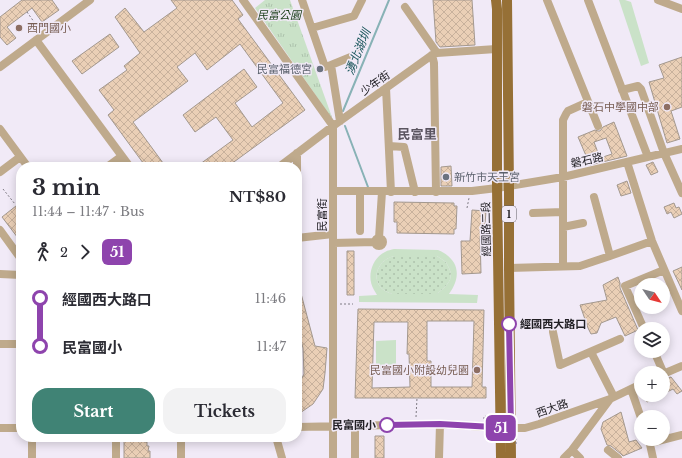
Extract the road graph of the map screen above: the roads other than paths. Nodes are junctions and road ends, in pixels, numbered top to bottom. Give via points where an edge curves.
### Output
1 (90, 0) edge
2 (243, 0) edge
3 (302, 0) edge
4 (362, 0) edge
5 (496, 0) edge
6 (507, 0) edge
7 (547, 0) edge
8 (588, 0) edge
9 (658, 0) edge
10 (405, 7) dead end
11 (682, 9) edge
12 (312, 28) junction
13 (36, 40) junction
14 (496, 49) junction
15 (358, 54) dead end
16 (435, 54) junction
17 (331, 65) junction
18 (0, 67) edge
19 (386, 88) junction
20 (622, 90) junction
21 (588, 102) junction
22 (336, 124) junction
23 (598, 126) dead end
24 (0, 129) edge
25 (389, 146) junction
26 (682, 149) edge
27 (297, 153) junction
28 (664, 153) junction
29 (122, 156) junction
30 (648, 156) junction
31 (20, 157) junction
32 (24, 162) edge
33 (114, 162) edge
34 (126, 162) edge
35 (285, 162) edge
36 (297, 162) edge
37 (627, 162) junction
38 (0, 172) edge
39 (563, 177) junction
40 (509, 187) junction
41 (497, 188) junction
42 (333, 191) junction
43 (360, 191) junction
44 (382, 192) junction
45 (391, 192) junction
46 (415, 192) junction
47 (436, 192) junction
48 (682, 193) edge
49 (594, 197) dead end
50 (563, 212) junction
51 (533, 213) dead end
52 (583, 222) dead end
53 (563, 227) junction
54 (0, 230) edge
55 (360, 231) dead end
56 (333, 234) junction
57 (302, 237) edge
58 (652, 241) junction
59 (333, 243) junction
60 (16, 252) edge
61 (610, 256) junction
62 (563, 266) junction
63 (509, 268) junction
64 (664, 270) junction
65 (0, 274) edge
66 (16, 275) edge
67 (682, 311) edge
68 (641, 322) edge
69 (553, 332) dead end
70 (620, 339) dead end
71 (0, 344) edge
72 (16, 344) edge
73 (591, 352) junction
74 (682, 366) edge
75 (670, 371) edge
76 (634, 387) edge
77 (630, 389) junction
78 (612, 398) junction
79 (638, 410) edge
80 (440, 424) junction
81 (355, 425) junction
82 (333, 426) junction
83 (302, 427) edge
84 (0, 428) edge
85 (16, 428) edge
86 (506, 428) junction
87 (682, 434) edge
88 (670, 437) edge
89 (32, 442) edge
90 (116, 442) edge
91 (181, 442) edge
92 (277, 442) edge
93 (650, 446) edge
94 (572, 450) junction
95 (608, 450) dead end
96 (32, 458) edge
97 (116, 458) edge
98 (181, 458) edge
99 (282, 458) edge
100 (333, 458) edge
101 (355, 458) edge
102 (439, 458) edge
103 (501, 458) edge
104 (510, 458) edge
105 (564, 458) edge
106 (580, 458) edge
107 (618, 458) edge
108 (653, 458) edge

1 - 13 street
2 - 22 street
3 - 12 street
4 - 12 street via 354,16
5 - 14 main road, 經國路二段 / 1
6 - 40 main road, 經國路二段 / 1
7 - 21 street
8 - 20 street
9 - 11 street
10 - 16 street
12 - 17 street via 325,67
13 - 18 street
13 - 29 street
14 - 16 street
14 - 41 main road, 經國路二段 / 1
15 - 17 street
16 - 19 street, 少年街
16 - 47 street
17 - 22 street, 民富街
19 - 22 street, 少年街
19 - 25 street
20 - 28 street via 638,86 641,89
20 - 30 street
21 - 23 street
21 - 39 street via 568,111 563,120
22 - 27 street, 少年街
22 - 42 street, 民富街
24 - 31 street
25 - 45 street
25 - 46 street via 404,147
26 - 28 street, 磐石路
27 - 35 street, 少年街
27 - 36 street
28 - 30 street, 磐石路
28 - 48 street
29 - 33 street
29 - 34 street
30 - 37 street, 磐石路
31 - 32 street
31 - 38 street
37 - 39 street, 磐石路
37 - 58 street
39 - 40 street, 磐石路
39 - 50 street
40 - 41 street, 磐石路
40 - 63 main road, 經國路二段 / 1
41 - 47 street, 磐石路
41 - 86 main road, 經國路二段 / 1
42 - 43 street, 磐石路
42 - 56 street, 民富街
43 - 44 street, 磐石路
43 - 55 street
44 - 45 street, 磐石路
44 - 59 street via 377,240
45 - 46 street, 磐石路
46 - 47 street, 磐石路
49 - 61 street
50 - 51 street
50 - 53 street
52 - 53 street
53 - 62 street
54 - 60 street
56 - 57 street
56 - 59 street, 民富街
58 - 61 street
58 - 64 street
59 - 82 street, 民富街
61 - 62 street via 580,266
62 - 63 street
63 - 86 main road, 經國路二段 / 1
64 - 67 street
64 - 68 street via 625,286
65 - 66 street
69 - 73 street via 560,365
70 - 73 street
71 - 72 street
73 - 78 street
74 - 75 street
76 - 77 street, 西大路
77 - 78 street, 西大路
77 - 79 street
78 - 86 street, 西大路 via 525,428
78 - 94 street
80 - 81 street, 西大路
80 - 86 street, 西大路
80 - 102 street
81 - 82 street, 西大路
81 - 101 street
82 - 83 street, 西大路
82 - 100 street, 民富街
84 - 85 street
86 - 103 main road, 經國路二段 / 1
86 - 104 main road, 經國路二段 / 1
87 - 88 street
89 - 96 street
90 - 97 street
91 - 98 street
92 - 99 street
93 - 108 street
94 - 105 street
94 - 106 street
95 - 107 street

